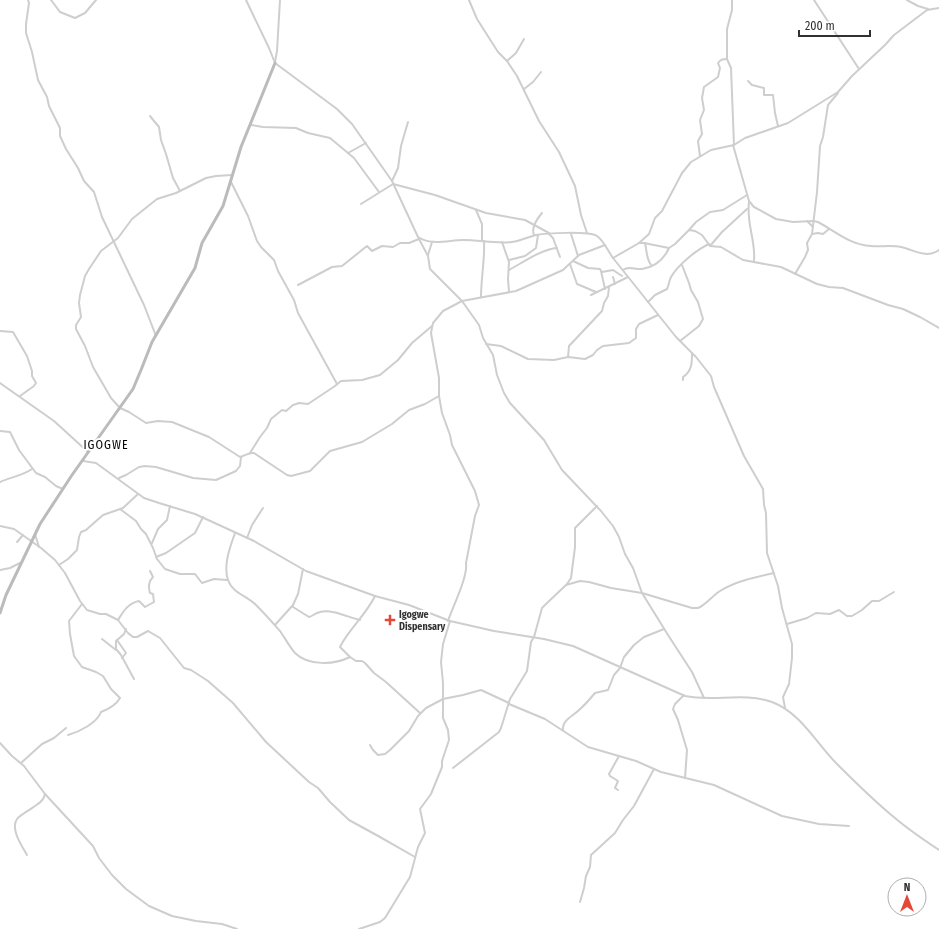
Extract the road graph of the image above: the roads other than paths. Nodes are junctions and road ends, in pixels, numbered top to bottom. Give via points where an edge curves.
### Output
1 (29, 0) edge
2 (50, 0) edge
3 (96, 0) edge
4 (246, 0) edge
5 (280, 0) edge
6 (469, 0) edge
7 (732, 0) edge
8 (814, 0) edge
9 (907, 0) edge
10 (939, 8) edge
11 (929, 10) junction
12 (524, 39) dead end
13 (727, 59) junction
14 (507, 62) junction
15 (275, 63) junction
16 (859, 69) junction
17 (541, 72) dead end
18 (748, 81) dead end
19 (524, 89) junction
20 (838, 92) junction
21 (150, 116) dead end
22 (408, 122) dead end
23 (251, 125) junction
24 (778, 126) junction
25 (366, 143) junction
26 (733, 145) junction
27 (348, 153) junction
28 (700, 156) junction
29 (232, 175) junction
30 (230, 181) junction
31 (392, 182) junction
32 (181, 191) junction
33 (379, 192) junction
34 (747, 195) junction
35 (749, 201) junction
36 (361, 204) dead end
37 (748, 208) junction
38 (476, 210) junction
39 (542, 213) dead end
40 (807, 221) junction
41 (813, 221) junction
42 (535, 225) junction
43 (813, 227) junction
44 (829, 229) junction
45 (689, 230) junction
46 (533, 232) junction
47 (587, 233) junction
48 (549, 234) junction
49 (571, 234) junction
50 (812, 234) junction
51 (536, 235) junction
52 (529, 237) junction
53 (418, 238) junction
54 (483, 241) junction
55 (113, 242) junction
56 (432, 242) junction
57 (502, 242) junction
58 (639, 243) junction
59 (645, 243) junction
60 (605, 245) junction
61 (710, 245) junction
62 (557, 248) junction
63 (669, 248) junction
64 (939, 250) edge
65 (428, 256) junction
66 (578, 256) junction
67 (560, 257) dead end
68 (613, 258) junction
69 (509, 260) junction
70 (573, 260) junction
71 (754, 262) junction
72 (570, 264) junction
73 (651, 265) junction
74 (682, 265) junction
75 (509, 270) junction
76 (623, 270) junction
77 (602, 272) junction
78 (795, 274) junction
79 (622, 276) junction
80 (614, 277) dead end
81 (628, 277) junction
82 (622, 280) junction
83 (615, 284) junction
84 (298, 285) dead end
85 (609, 287) junction
86 (605, 289) junction
87 (509, 292) junction
88 (596, 292) junction
89 (591, 295) dead end
90 (481, 297) junction
91 (462, 301) junction
92 (648, 302) junction
93 (658, 315) junction
94 (433, 325) junction
95 (939, 328) edge
96 (0, 331) edge
97 (156, 336) junction
98 (680, 341) junction
99 (486, 344) junction
100 (692, 352) junction
101 (568, 356) junction
102 (683, 380) dead end
103 (0, 383) edge
104 (338, 384) junction
105 (20, 396) junction
106 (439, 396) junction
107 (120, 408) junction
108 (0, 431) edge
109 (89, 452) junction
110 (250, 453) junction
111 (241, 457) junction
112 (83, 461) junction
113 (32, 469) junction
114 (118, 478) junction
115 (0, 482) edge
116 (63, 489) junction
117 (138, 494) junction
118 (170, 506) junction
119 (597, 506) junction
120 (263, 508) dead end
121 (120, 509) junction
122 (203, 517) junction
123 (0, 526) edge
124 (235, 533) junction
125 (35, 534) junction
126 (23, 535) junction
127 (247, 538) junction
128 (17, 542) dead end
129 (32, 542) junction
130 (152, 544) junction
131 (39, 547) junction
132 (156, 557) junction
133 (23, 562) junction
134 (60, 565) junction
135 (303, 569) junction
136 (0, 570) edge
137 (150, 571) dead end
138 (774, 573) junction
139 (228, 580) junction
140 (566, 585) junction
141 (894, 592) dead end
142 (642, 593) junction
143 (375, 596) junction
144 (82, 604) junction
145 (293, 605) junction
146 (0, 613) edge
147 (118, 620) junction
148 (360, 620) junction
149 (449, 621) junction
150 (787, 624) junction
151 (275, 625) junction
152 (126, 629) junction
153 (664, 629) junction
154 (534, 637) junction
155 (102, 639) dead end
156 (117, 640) junction
157 (116, 650) junction
158 (350, 657) junction
159 (122, 658) junction
160 (620, 668) junction
161 (134, 679) dead end
162 (684, 695) junction
163 (704, 698) junction
164 (443, 699) junction
165 (509, 703) junction
166 (785, 708) junction
167 (420, 713) junction
168 (66, 728) dead end
169 (563, 730) junction
170 (68, 735) dead end
171 (0, 743) edge
172 (370, 745) dead end
173 (619, 756) junction
174 (21, 763) junction
175 (453, 768) dead end
176 (654, 769) junction
177 (685, 778) junction
178 (618, 790) dead end
179 (45, 794) junction
180 (849, 826) dead end
181 (939, 850) edge
182 (27, 855) dead end
183 (415, 858) junction
184 (580, 902) dead end
185 (237, 929) edge
186 (359, 929) edge

1 - 55 street via 26,33 38,80 48,97 66,149 84,181 94,192
2 - 3 street via 60,12 75,18
4 - 15 street
5 - 15 street
6 - 14 street via 477,19
7 - 13 street via 727,31
8 - 16 street
9 - 11 street
10 - 11 street
11 - 16 street via 894,35
12 - 14 street
13 - 26 street via 732,68
13 - 28 street via 719,61 718,77 704,87 704,110 700,120 702,134 698,141
14 - 19 street
15 - 23 main road
15 - 25 street via 337,109
16 - 20 street
17 - 19 street
18 - 24 street via 752,85 764,88 764,95 773,95
19 - 47 street via 575,186
20 - 24 street via 788,123
20 - 41 street via 828,105 820,146
21 - 32 street via 159,127 173,178
22 - 31 street via 398,168
23 - 27 street via 297,128 330,138
23 - 29 main road
24 - 26 street
25 - 27 street
25 - 31 street
26 - 28 street
26 - 34 street
27 - 33 street
28 - 58 street via 684,170 662,211 655,218 651,231
29 - 30 main road
29 - 32 street via 206,178
30 - 97 main road via 222,206 202,243 195,268
30 - 104 street via 248,216 257,241 274,260 298,313
31 - 33 street
31 - 38 street
31 - 53 street
32 - 55 street via 152,202 132,219
33 - 36 street
34 - 35 street
34 - 45 street via 723,210 710,212
35 - 37 street
35 - 40 street via 758,210 776,219
37 - 61 street
37 - 71 street
38 - 42 street via 525,220
38 - 54 street via 482,224
39 - 42 street
40 - 41 street
40 - 43 street
41 - 43 street
41 - 44 street
42 - 46 street
42 - 48 street
43 - 50 street
44 - 50 street via 823,234
44 - 64 street via 848,240 868,246 897,246 928,255
45 - 61 street via 698,233
45 - 63 street
46 - 51 street
46 - 52 street
47 - 49 street
47 - 60 street via 596,236
48 - 49 street
48 - 51 street
48 - 62 street
49 - 66 street
50 - 78 street via 807,242 806,257
51 - 52 street
51 - 69 street via 536,248 525,256
52 - 57 street
53 - 56 street
53 - 65 street
53 - 84 street via 409,243 400,243 393,247 382,246 372,251 367,246 342,266 332,267
54 - 56 street
54 - 57 street
54 - 90 street via 485,252
55 - 97 street
55 - 107 street via 101,251 85,276 79,298 81,318 76,328 98,377
56 - 65 street
57 - 69 street
58 - 59 street
58 - 68 street
59 - 63 street
59 - 73 street via 647,259
60 - 66 street
60 - 68 street
61 - 71 street via 721,247 743,260
61 - 74 street via 699,249
62 - 67 street
62 - 75 street via 539,254
63 - 73 street via 661,261
65 - 91 street via 430,269
66 - 70 street
68 - 76 street
69 - 75 street
70 - 72 street
70 - 77 street via 588,268 599,268
71 - 78 street via 781,267
72 - 87 street via 557,273
72 - 88 street via 577,284
73 - 76 street via 642,269
74 - 92 street via 670,278 667,289
74 - 98 street via 703,319 699,326
75 - 87 street
76 - 79 street
76 - 81 street
77 - 79 street via 613,270
77 - 86 street
78 - 95 street via 817,284 843,288 903,309
79 - 82 street
80 - 83 street
81 - 82 street
81 - 92 street
82 - 83 street
83 - 85 street
85 - 86 street
85 - 101 street via 602,311 571,343
86 - 88 street
87 - 90 street
88 - 89 street
90 - 91 street
91 - 94 street via 443,311
91 - 99 street via 476,321
92 - 93 street
93 - 98 street
93 - 101 street via 639,324 636,338 631,342 603,346 586,359
94 - 104 street via 380,375 362,380 343,380
94 - 106 street via 431,334 439,378
96 - 105 street via 13,332 27,356 36,383
97 - 107 main road via 149,347 136,383
98 - 100 street
99 - 101 street via 501,346 528,359 554,360
99 - 119 street via 493,355 500,385 510,403 544,440 562,470
100 - 102 street via 692,365
100 - 138 street via 712,378 744,456 761,485 766,514 767,553
103 - 105 street
104 - 110 street via 308,404 299,403 277,413
105 - 109 street via 54,421
106 - 110 street via 409,410 392,424 362,442 330,451 308,472 290,476 256,454
106 - 149 street via 452,445 479,504 467,568
107 - 109 main road
107 - 111 street via 146,423 172,422 199,432 213,438
108 - 113 street via 10,432
109 - 112 main road
110 - 111 street
111 - 114 street via 236,472 216,480 193,478 155,466 139,467
112 - 114 street via 96,463
112 - 116 main road
113 - 115 street
113 - 116 street via 36,474
114 - 117 street
116 - 125 main road
117 - 118 street
117 - 121 street
118 - 122 street
118 - 130 street via 167,520 158,529
119 - 140 street via 575,528 570,581
119 - 142 street via 616,532
120 - 127 street
121 - 130 street via 136,521
121 - 134 street via 103,515 81,532 76,550
122 - 124 street
122 - 132 street via 196,533
123 - 126 street via 12,528
124 - 127 street
124 - 139 street via 228,554
125 - 129 main road
125 - 131 street
126 - 128 street
126 - 129 street
127 - 135 street
129 - 131 street
129 - 133 main road
130 - 132 street
131 - 134 street
132 - 139 street via 166,570 180,574 196,574 202,583 214,579
133 - 136 street via 9,569
133 - 146 main road
134 - 144 street
135 - 143 street
135 - 145 street
137 - 147 street via 153,577 149,591 153,594 154,602 145,607 139,601 135,602 124,610
138 - 142 street via 725,588 698,608
138 - 150 street
139 - 151 street via 234,590 248,597
140 - 142 street via 584,581
140 - 154 street via 544,606
141 - 150 street via 871,602 852,616 847,616 840,610 830,614 816,613
142 - 153 street
143 - 148 street
143 - 149 street via 409,605
144 - 147 street via 87,610 106,614
144 - 170 street via 69,621 74,656 82,667 103,676 120,698 101,712 91,724
145 - 148 street via 309,617 326,611
145 - 151 street
147 - 152 street
148 - 158 street via 340,647
149 - 154 street
149 - 164 street via 441,657
150 - 166 street via 793,650 789,684 783,697
151 - 158 street via 296,654 305,660 336,662
152 - 156 street
152 - 183 street via 135,637 148,631 159,637 184,668 192,670 220,691 267,744 318,788 349,820
153 - 160 street via 637,642 627,653
153 - 163 street via 692,672
154 - 160 street via 573,646
154 - 165 street via 527,671
155 - 157 street
156 - 157 street
156 - 159 street via 126,653
157 - 159 street
158 - 167 street via 365,663
159 - 161 street
160 - 162 street
160 - 169 street via 607,691 595,693 563,725
162 - 163 street
162 - 177 street via 673,708 687,750
163 - 166 street via 757,698
164 - 165 street via 481,690
164 - 167 street
164 - 183 street via 443,718 449,740 431,794 420,809 425,833
165 - 169 street
165 - 175 street via 499,732
166 - 181 street via 798,719 836,763 894,818
167 - 172 street via 409,731 387,753 378,755
168 - 174 street via 42,744
169 - 173 street via 588,747
171 - 174 street
173 - 176 street
173 - 178 street via 609,774 618,781 615,788
174 - 179 street
176 - 177 street
176 - 184 street via 634,806 615,833 591,855
177 - 180 street via 714,785 782,816 819,824
179 - 182 street via 42,802 20,817 16,823 19,839
179 - 185 street via 93,847 112,875 144,902 172,916
183 - 186 street via 410,876 389,914 380,922

